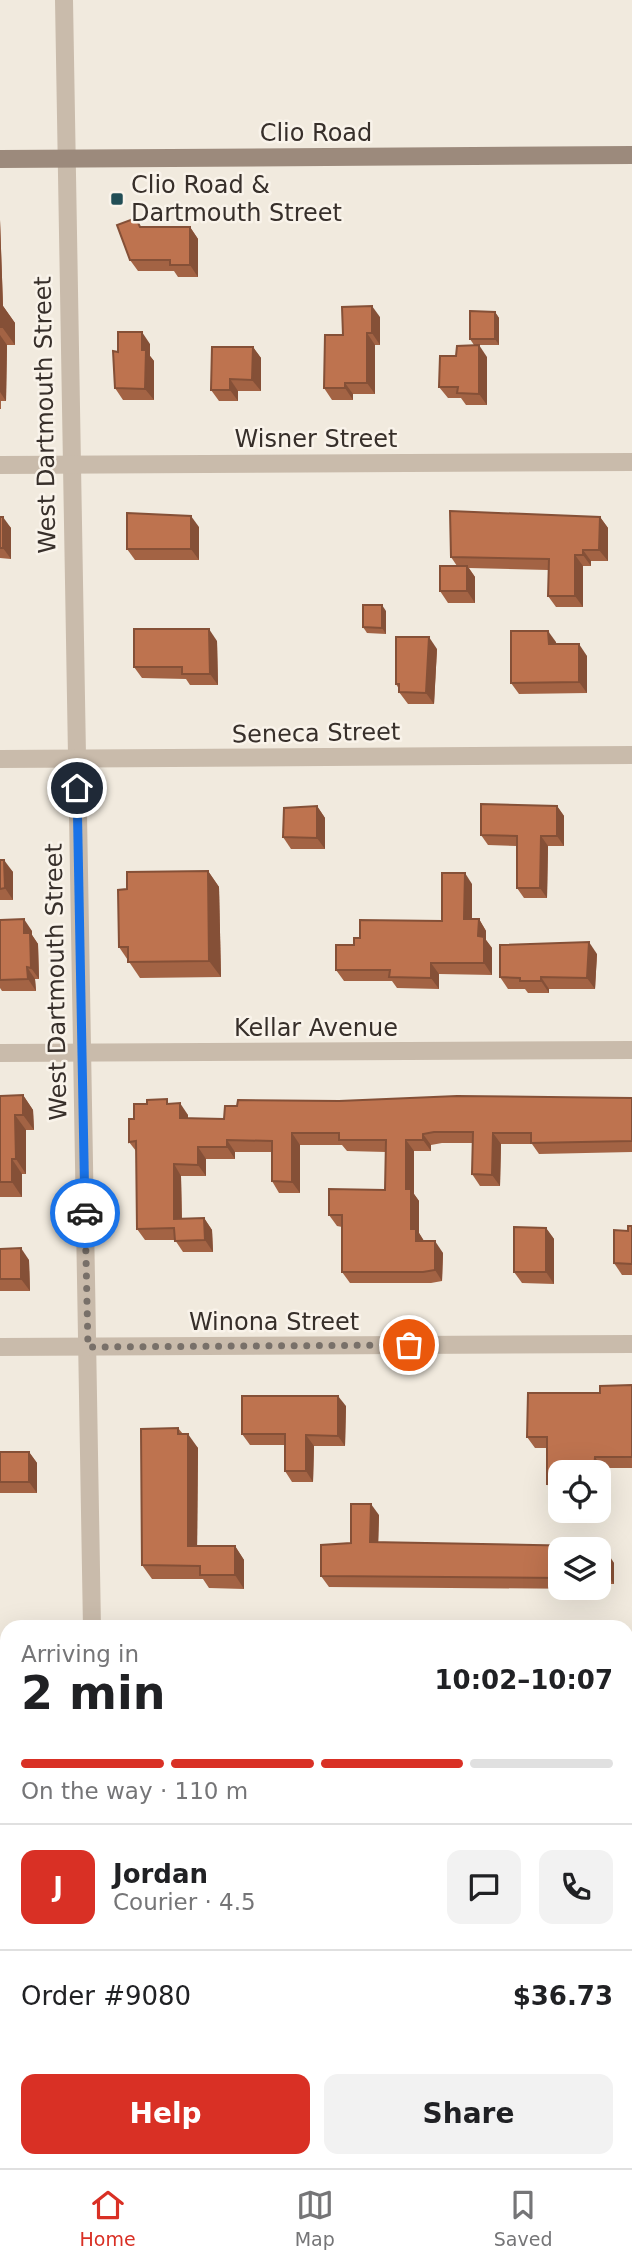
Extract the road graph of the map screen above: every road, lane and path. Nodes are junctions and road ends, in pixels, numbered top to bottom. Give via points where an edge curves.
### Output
1 (64, 0) edge
2 (632, 155) edge
3 (0, 159) edge
4 (65, 159) junction
5 (632, 462) edge
6 (0, 465) edge
7 (70, 465) junction
8 (632, 755) edge
9 (76, 759) junction
10 (0, 760) edge
11 (632, 1050) edge
12 (0, 1053) edge
13 (82, 1053) junction
14 (632, 1344) edge
15 (0, 1347) edge
16 (88, 1347) junction
17 (92, 1620) edge

1 - 4 street, West Dartmouth Street
2 - 4 main road, Clio Road
3 - 4 main road, Clio Road
4 - 7 street, West Dartmouth Street
5 - 7 street, Wisner Street
6 - 7 street, Wisner Street
7 - 9 street, West Dartmouth Street
8 - 9 street, Seneca Street
9 - 10 street, Seneca Street
9 - 13 street, West Dartmouth Street
11 - 13 street, Kellar Avenue
12 - 13 street, Kellar Avenue
13 - 16 street, West Dartmouth Street
14 - 16 street, Winona Street
15 - 16 street, Winona Street
16 - 17 street, West Dartmouth Street

